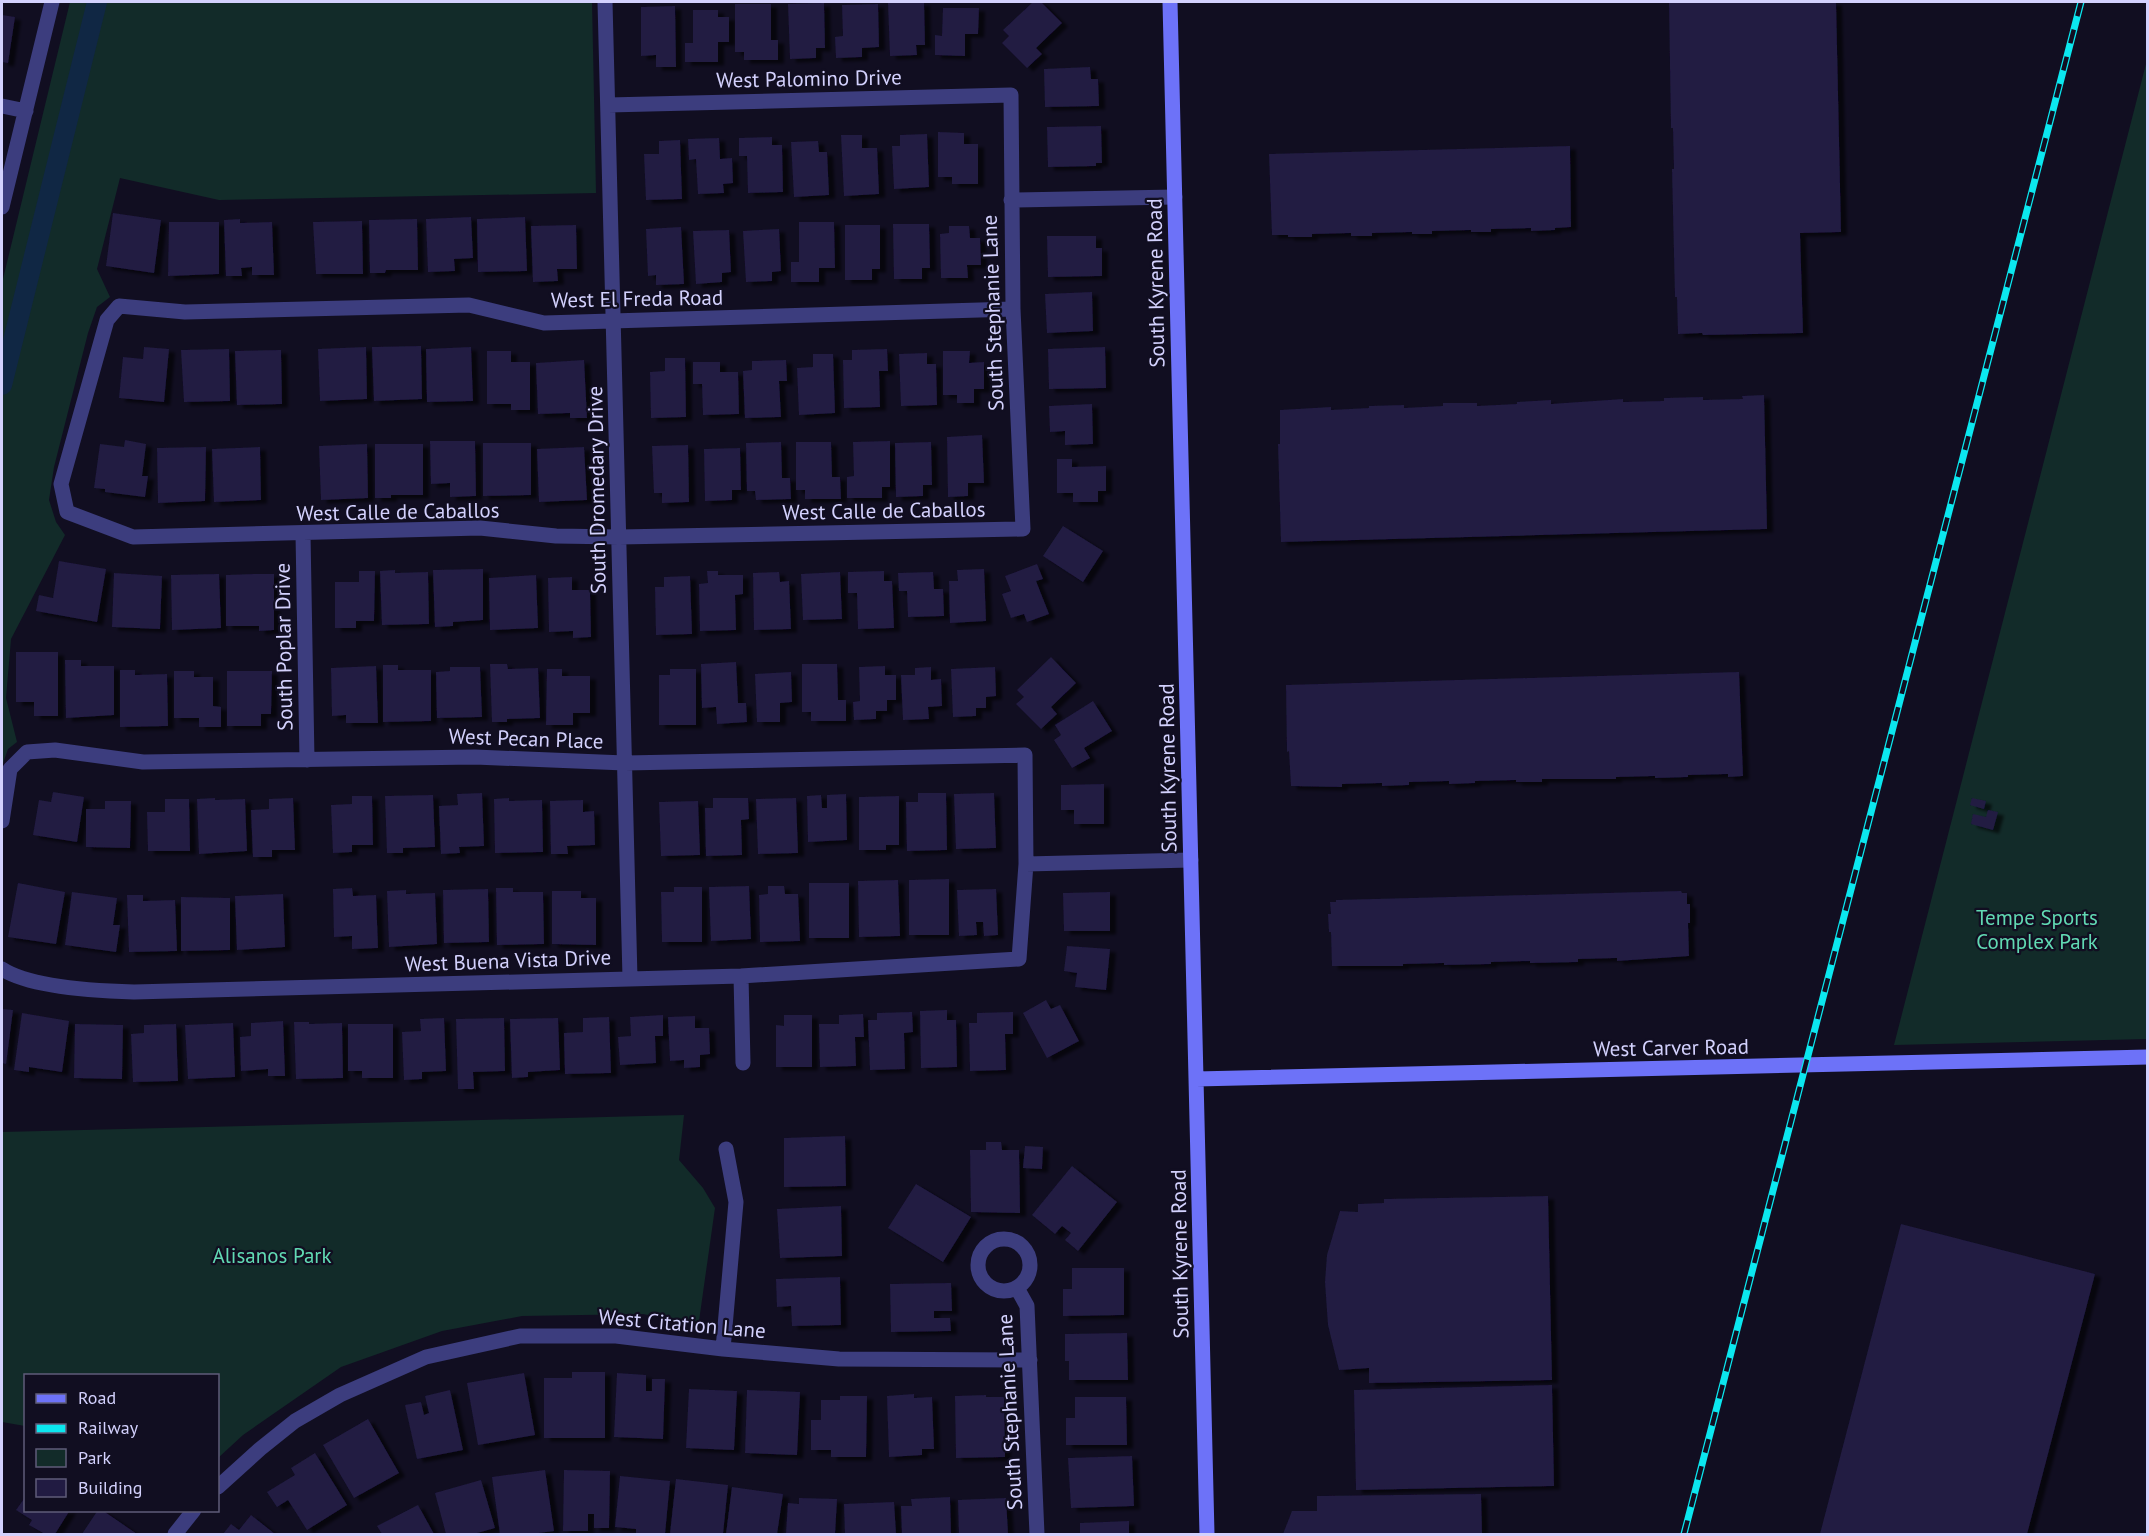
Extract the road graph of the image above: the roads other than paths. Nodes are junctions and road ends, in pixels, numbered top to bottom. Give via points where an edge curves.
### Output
1 (52, 2) edge
2 (605, 2) edge
3 (1170, 2) edge
4 (1011, 95) joint
5 (608, 105) junction
6 (2, 106) edge
7 (26, 111) junction
8 (1175, 197) junction
9 (1011, 200) junction
10 (2, 207) edge
11 (1013, 309) junction
12 (613, 322) junction
13 (67, 512) joint
14 (1023, 529) joint
15 (303, 534) junction
16 (619, 537) junction
17 (307, 760) junction
18 (625, 763) junction
19 (2, 821) edge
20 (1191, 860) junction
21 (1026, 864) junction
22 (2, 969) edge
23 (741, 976) junction
24 (630, 978) junction
25 (2148, 1058) edge
26 (743, 1063) dead end
27 (1196, 1079) junction
28 (726, 1149) dead end
29 (1017, 1288) dead end
30 (723, 1349) junction
31 (1030, 1360) junction
32 (219, 1486) edge
33 (192, 1512) edge
34 (175, 1534) edge
35 (1037, 1534) edge
36 (1207, 1534) edge

1 - 7 street
2 - 5 street, South Dromedary Drive
3 - 8 main road, South Kyrene Road
4 - 5 street, West Palomino Drive
4 - 9 street, South Stephanie Lane
5 - 12 street, South Dromedary Drive
6 - 7 street
7 - 10 street
8 - 9 street
8 - 20 main road, South Kyrene Road
9 - 11 street, South Stephanie Lane
11 - 12 street, West El Freda Road
11 - 14 street, South Stephanie Lane
12 - 13 street, West El Freda Road via 544,322 469,305 186,312 119,306 107,320 61,484
12 - 16 street, South Dromedary Drive
13 - 15 street, West Calle de Caballos via 133,537
14 - 16 street, West Calle de Caballos
15 - 16 street, West Calle de Caballos via 480,528 556,536
15 - 17 street, South Poplar Drive
16 - 18 street, South Dromedary Drive
17 - 18 street, West Pecan Place via 475,757
17 - 19 street, West Pecan Place via 143,762 55,750 27,752 10,769
18 - 21 street, West Pecan Place via 1025,755
18 - 24 street, South Dromedary Drive
20 - 21 street
20 - 27 main road, South Kyrene Road
21 - 23 street, West Buena Vista Drive via 1018,959
22 - 24 street, West Buena Vista Drive via 11,975 105,992
23 - 24 street, West Buena Vista Drive
23 - 26 street
25 - 27 main road, West Carver Road
27 - 36 main road, South Kyrene Road
28 - 30 street via 736,1202
29 - 31 street, South Stephanie Lane via 1027,1306
30 - 31 street, West Citation Lane via 839,1359
30 - 32 street, West Citation Lane via 616,1336 520,1336 426,1357 340,1395 295,1421
31 - 35 street, South Stephanie Lane
33 - 34 street

